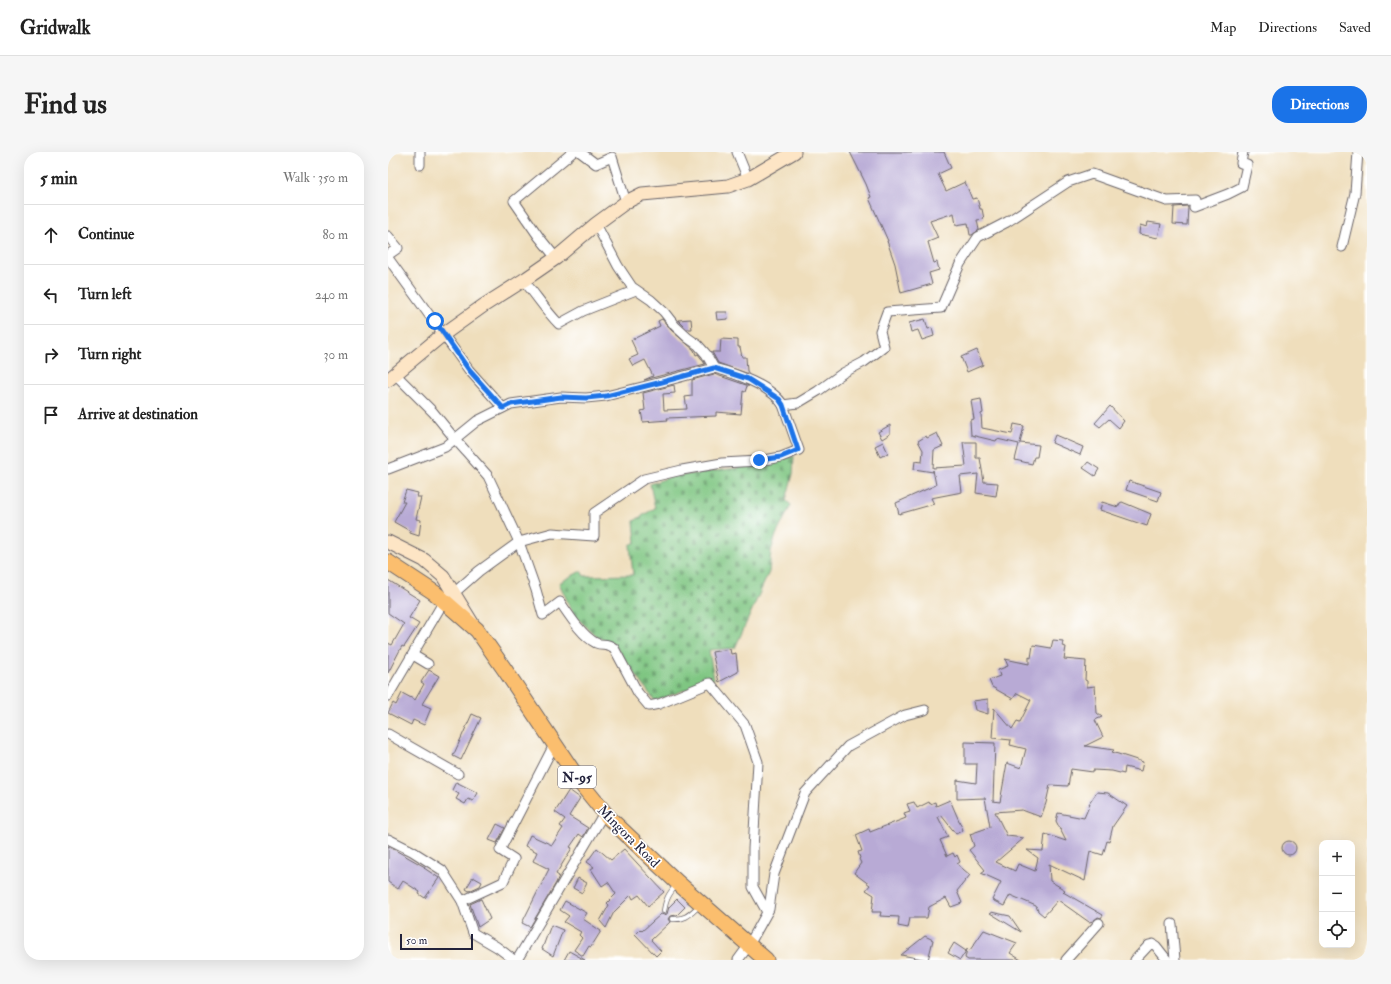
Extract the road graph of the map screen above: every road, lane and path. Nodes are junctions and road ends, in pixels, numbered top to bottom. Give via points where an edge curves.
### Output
1 (420, 152) edge
2 (579, 152) edge
3 (737, 152) edge
4 (794, 152) edge
5 (1243, 152) edge
6 (1358, 152) edge
7 (420, 165) dead end
8 (748, 179) junction
9 (626, 202) junction
10 (596, 224) junction
11 (388, 236) edge
12 (1342, 247) dead end
13 (388, 257) edge
14 (556, 258) junction
15 (524, 281) junction
16 (636, 290) junction
17 (444, 334) junction
18 (714, 368) junction
19 (391, 377) edge
20 (783, 405) junction
21 (503, 408) junction
22 (454, 439) junction
23 (388, 469) edge
24 (388, 542) edge
25 (519, 542) junction
26 (388, 562) edge
27 (449, 597) junction
28 (413, 655) junction
29 (428, 664) dead end
30 (388, 696) edge
31 (924, 710) dead end
32 (388, 734) edge
33 (555, 743) junction
34 (458, 774) dead end
35 (604, 813) junction
36 (388, 839) edge
37 (678, 883) junction
38 (462, 902) junction
39 (701, 904) junction
40 (664, 911) dead end
41 (767, 912) junction
42 (672, 919) dead end
43 (1099, 923) dead end
44 (1172, 924) dead end
45 (749, 945) junction
46 (514, 960) edge
47 (517, 960) edge
48 (738, 960) edge
49 (766, 960) edge
50 (1066, 960) edge
51 (1135, 960) edge
52 (1167, 960) edge
53 (1175, 960) edge

1 - 7 street
2 - 9 street via 596,164 612,157
2 - 14 street via 514,201
3 - 8 street
4 - 8 main road
5 - 20 street via 1241,163 1247,165 1242,187 1194,207 1194,200 1166,201 1092,174 1068,182 1007,222 978,237 960,264 941,308 887,312 880,331 884,347 798,403
6 - 12 street via 1355,193
8 - 9 main road via 728,186 642,194
9 - 10 main road
10 - 14 main road
10 - 16 street via 618,266
11 - 13 street via 398,248
13 - 17 street
14 - 15 main road
15 - 16 street via 559,324 583,311
15 - 17 main road
16 - 18 street via 651,300 675,326 698,345
17 - 19 main road
17 - 21 street via 469,370
18 - 20 street via 748,379 779,399
18 - 21 street via 606,396 561,397 511,404
19 - 22 street via 433,412
20 - 25 street via 798,450 781,457 722,463 644,479 594,513 594,536 552,533
21 - 22 street via 476,421
22 - 23 street via 445,447
22 - 25 street via 488,476
24 - 27 main road via 424,560 443,576
25 - 27 street
25 - 41 street via 543,615 560,602 591,639 598,644 608,644 614,648 638,693 649,706 710,683 746,725 758,762 753,886
26 - 27 main road, N-95 via 435,593
27 - 28 street
27 - 33 main road, Mingora Road / N-95 via 477,630
28 - 29 street
28 - 30 street
31 - 41 street via 905,715 848,746 805,793 774,874
32 - 34 street
33 - 35 main road, Mingora Road / N-95
33 - 38 street via 500,850 514,859 503,882
35 - 37 main road, Mingora Road / N-95
35 - 47 street
36 - 38 street via 442,870
37 - 39 main road, Mingora Road / N-95
37 - 40 lane via 668,895
38 - 46 street via 473,933
39 - 42 lane via 682,920
39 - 45 main road, Mingora Road / N-95
41 - 45 street
43 - 50 street
44 - 53 street
45 - 48 street
45 - 49 main road, Mingora Road / N-95
51 - 52 street via 1153,944

